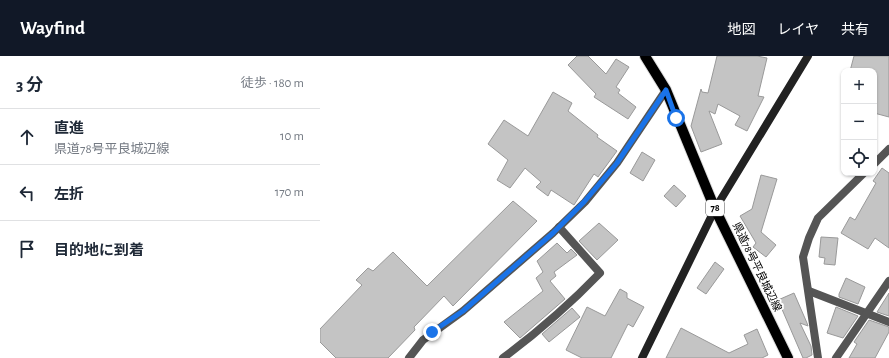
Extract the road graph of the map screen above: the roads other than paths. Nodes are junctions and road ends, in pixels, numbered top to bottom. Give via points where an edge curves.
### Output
1 (645, 56) edge
2 (808, 56) edge
3 (666, 90) junction
4 (889, 149) edge
5 (877, 161) edge
6 (861, 176) edge
7 (716, 209) junction
8 (559, 227) junction
9 (889, 281) edge
10 (809, 290) junction
11 (866, 312) junction
12 (889, 322) edge
13 (409, 358) edge
14 (503, 358) edge
15 (642, 358) edge
16 (788, 358) edge
17 (818, 358) edge
18 (836, 358) edge

1 - 3 main road, 県道78号平良城辺線 / 78
2 - 7 street
3 - 7 main road, 県道78号平良城辺線 / 78
3 - 8 street via 617,163
4 - 5 street
6 - 10 street via 818,218 803,257
7 - 15 street
7 - 16 main road, 県道78号平良城辺線 / 78
8 - 13 street via 463,311 423,340
8 - 14 street via 600,273 568,306
9 - 11 street
10 - 11 street
10 - 17 street
11 - 12 street
11 - 18 street

